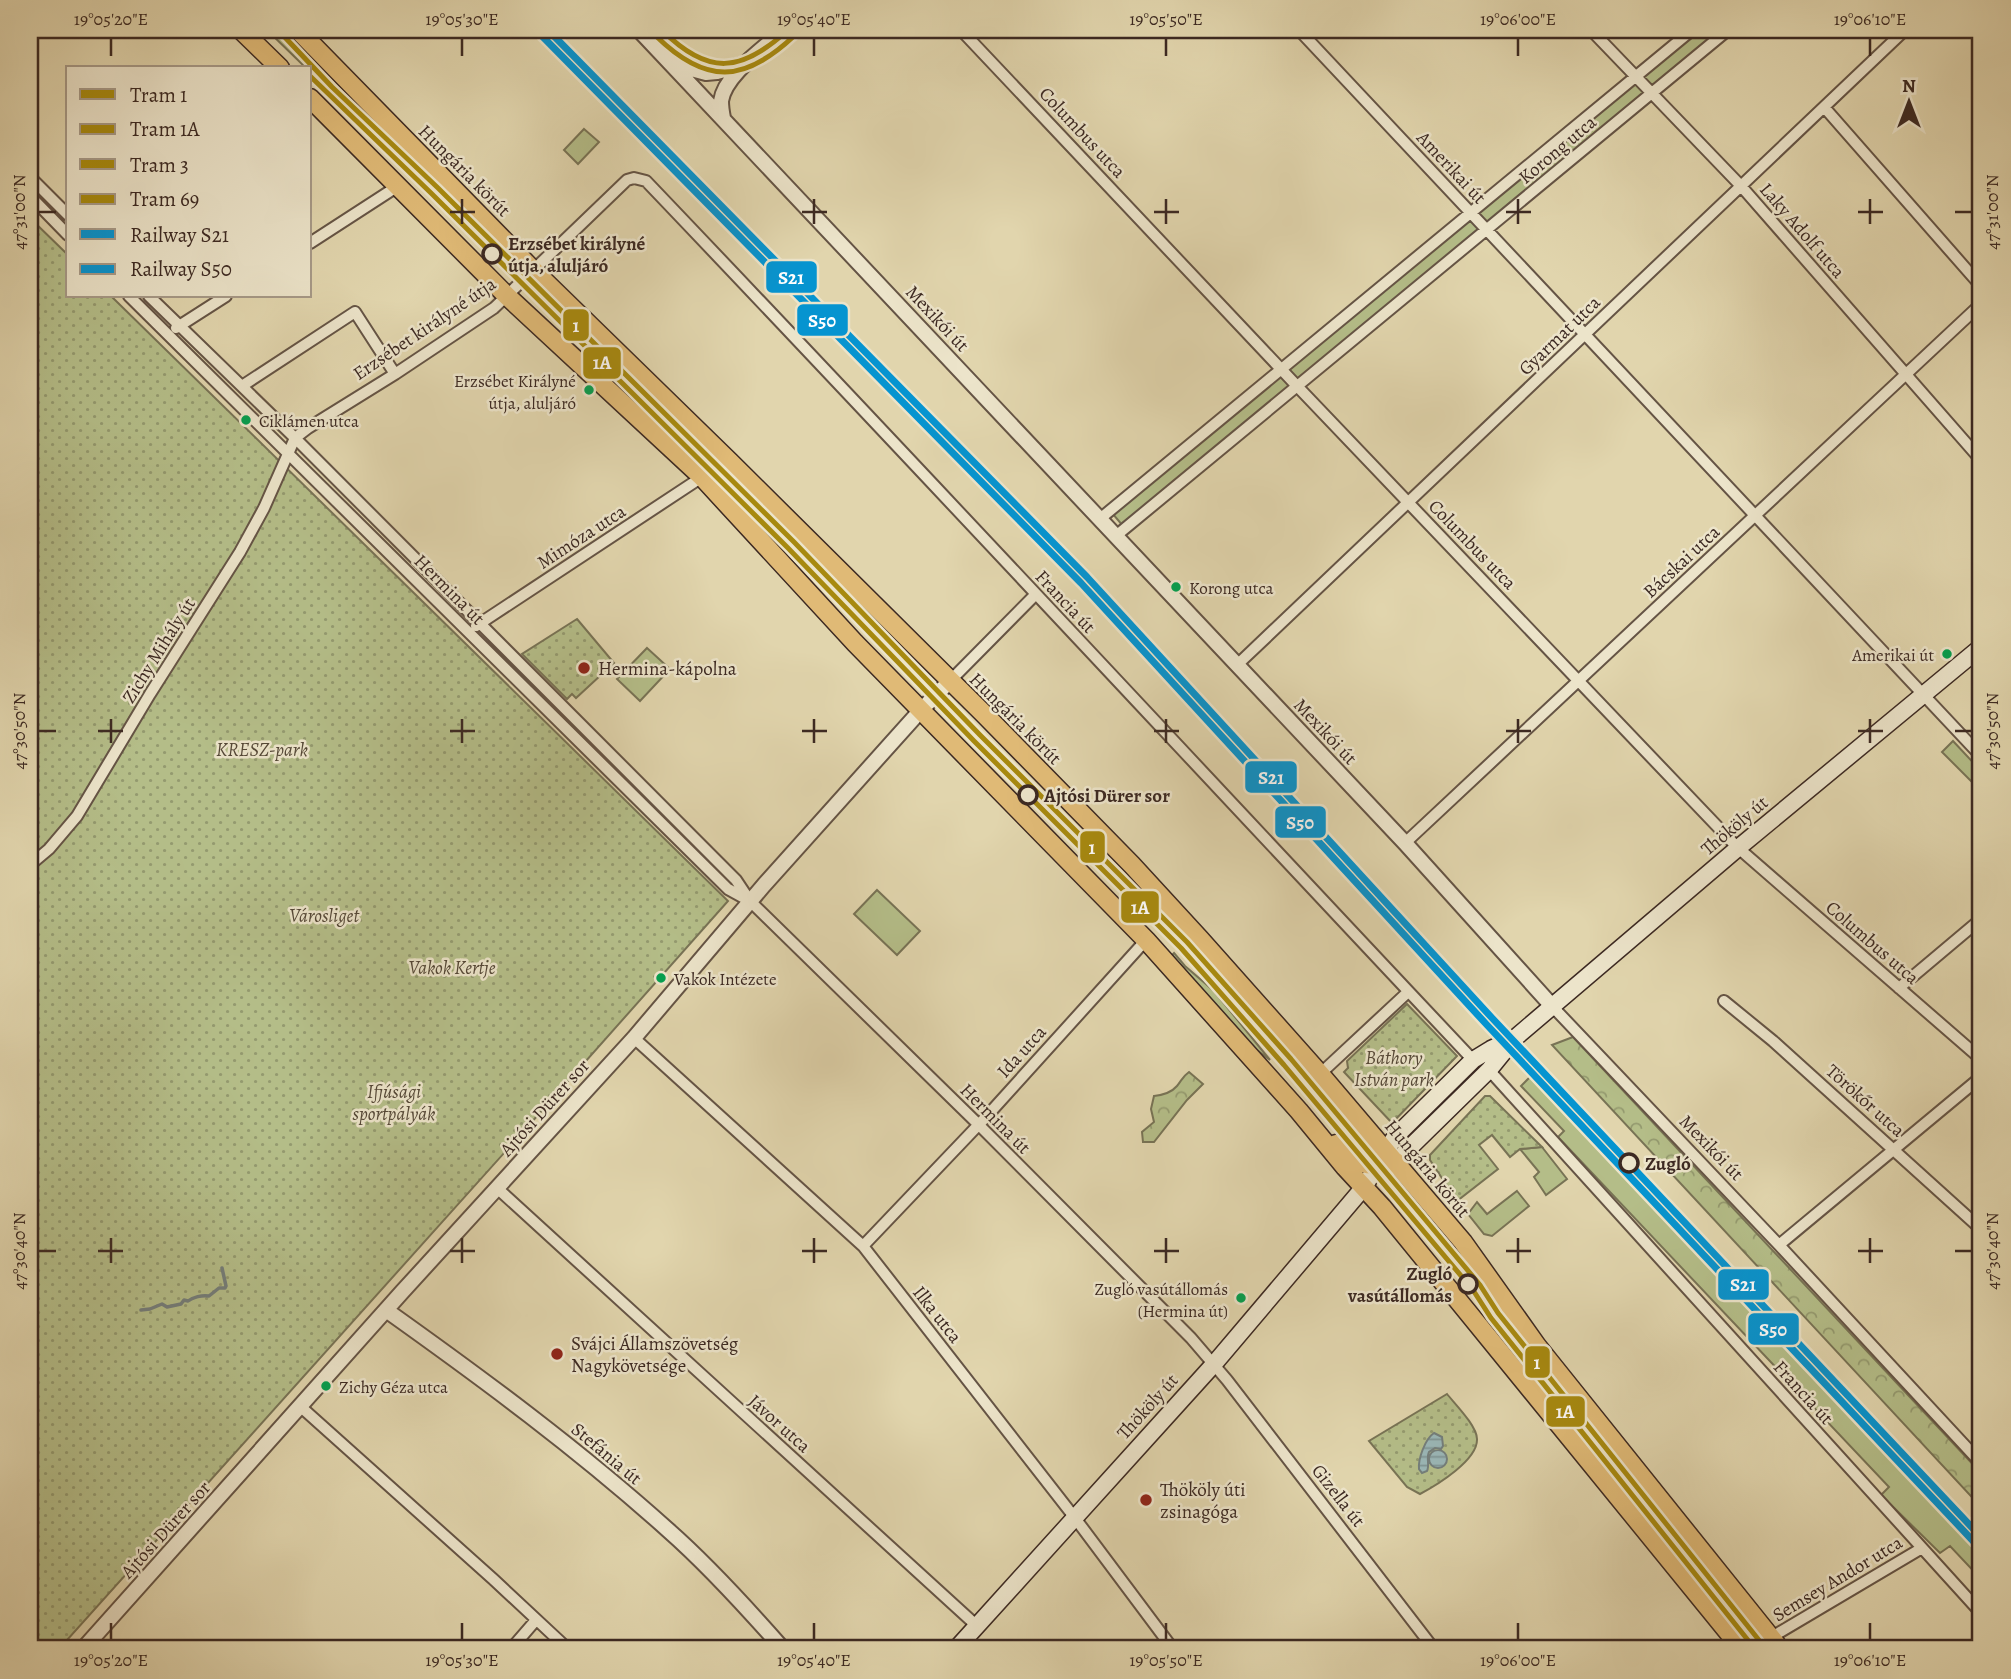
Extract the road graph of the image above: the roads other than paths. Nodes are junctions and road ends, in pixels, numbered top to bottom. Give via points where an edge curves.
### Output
1 (241, 30) edge
2 (298, 30) edge
3 (639, 30) edge
4 (784, 30) edge
5 (961, 30) edge
6 (1299, 30) edge
7 (1591, 30) edge
8 (1692, 30) edge
9 (1728, 30) edge
10 (1905, 30) edge
11 (672, 64) junction
12 (747, 64) junction
13 (278, 66) edge
14 (1636, 76) junction
15 (1651, 93) junction
16 (312, 100) edge
17 (1824, 107) junction
18 (723, 118) junction
19 (30, 177) edge
20 (627, 180) joint
21 (398, 186) junction
22 (1741, 186) junction
23 (30, 196) edge
24 (66, 213) edge
25 (1471, 213) junction
26 (1486, 229) junction
27 (66, 232) edge
28 (312, 242) edge
29 (534, 270) junction
30 (1981, 286) edge
31 (507, 296) junction
32 (132, 298) edge
33 (151, 298) edge
34 (223, 298) edge
35 (1981, 304) edge
36 (179, 326) junction
37 (1585, 334) junction
38 (169, 335) junction
39 (1282, 368) junction
40 (394, 374) junction
41 (1906, 374) junction
42 (242, 386) junction
43 (1297, 386) junction
44 (295, 438) junction
45 (288, 451) junction
46 (1981, 460) edge
47 (702, 477) junction
48 (1409, 502) junction
49 (1755, 516) junction
50 (1101, 518) junction
51 (1116, 535) junction
52 (1036, 594) junction
53 (479, 623) junction
54 (468, 633) junction
55 (1981, 647) edge
56 (1237, 665) junction
57 (1579, 681) junction
58 (949, 682) junction
59 (1923, 695) junction
60 (921, 710) junction
61 (1981, 756) edge
62 (1405, 843) junction
63 (1738, 848) junction
64 (30, 865) edge
65 (750, 901) junction
66 (1981, 919) edge
67 (1146, 940) junction
68 (1899, 988) junction
69 (1408, 992) junction
70 (1724, 1001) dead end
71 (1552, 1006) junction
72 (634, 1038) junction
73 (1515, 1038) junction
74 (1981, 1059) edge
75 (1473, 1060) junction
76 (1489, 1070) junction
77 (1320, 1074) junction
78 (1981, 1077) edge
79 (1299, 1111) junction
80 (978, 1124) junction
81 (1894, 1150) junction
82 (1386, 1159) junction
83 (1364, 1187) junction
84 (497, 1188) junction
85 (1981, 1228) edge
86 (1779, 1245) junction
87 (863, 1246) junction
88 (386, 1310) junction
89 (1214, 1364) junction
90 (301, 1407) junction
91 (1981, 1462) edge
92 (1074, 1518) junction
93 (1922, 1548) junction
94 (1981, 1613) edge
95 (536, 1620) junction
96 (977, 1626) junction
97 (1775, 1643) edge
98 (83, 1649) edge
99 (511, 1649) edge
100 (568, 1649) edge
101 (783, 1649) edge
102 (956, 1649) edge
103 (1173, 1649) edge
104 (1434, 1649) edge
105 (1742, 1649) edge

1 - 13 main road
2 - 29 main road, Hungária körút
3 - 11 street, Mexikói út
4 - 12 street
5 - 39 street, Columbus utca
6 - 25 street, Amerikai út
7 - 14 street, Laky Adolf utca
8 - 14 street, Korong utca
9 - 15 street, Korong utca
10 - 17 street, Gyarmat utca
11 - 12 street via 706,73
11 - 18 street, Mexikói út
12 - 18 street via 724,92
14 - 15 street, Laky Adolf utca
14 - 25 street, Korong utca
15 - 22 street, Laky Adolf utca
15 - 26 street, Korong utca
16 - 21 main road
17 - 22 street, Gyarmat utca
17 - 30 street
18 - 50 street, Mexikói út
19 - 24 street
20 - 29 street, Erzsébet királyné útja
20 - 52 street, Francia út via 646,181
21 - 28 street
21 - 31 main road
22 - 37 street, Gyarmat utca
22 - 41 street, Laky Adolf utca
23 - 27 street
25 - 26 street, Amerikai út
25 - 39 street, Korong utca
26 - 37 street, Amerikai út
26 - 43 street, Korong utca
29 - 31 street, Erzsébet királyné útja
29 - 58 main road, Hungária körút
31 - 40 street, Erzsébet királyné útja
31 - 47 main road
32 - 38 street, Hermina út
33 - 36 street, Hermina út
34 - 36 street
35 - 41 street, Bácskai utca
36 - 38 street
36 - 42 street, Hermina út
37 - 48 street, Gyarmat utca
37 - 49 street, Amerikai út
38 - 45 street, Hermina út
39 - 43 street, Columbus utca
39 - 50 street, Korong utca
40 - 42 street via 355,312
40 - 44 street, Erzsébet királyné útja
41 - 46 street, Laky Adolf utca
41 - 49 street, Bácskai utca
42 - 44 street, Hermina út
43 - 48 street, Columbus utca
43 - 51 street, Korong utca
44 - 45 street, Zichy Mihály út
44 - 53 street, Hermina út
45 - 54 street, Hermina út
45 - 64 street, Zichy Mihály út via 240,552 109,766 67,830
47 - 53 street, Mimóza utca
47 - 60 main road
48 - 56 street, Gyarmat utca
48 - 57 street, Columbus utca
49 - 57 street, Bácskai utca
49 - 59 street, Amerikai út
50 - 51 street, Mexikói út
51 - 56 street, Mexikói út
52 - 58 street, Ajtósi Dürer sor
52 - 69 street, Francia út
53 - 54 street, Mimóza utca
53 - 65 street, Hermina út via 732,875
54 - 65 street, Hermina út via 728,889
55 - 59 main road, Thököly út
56 - 62 street, Mexikói út
57 - 62 street, Bácskai utca
57 - 63 street, Columbus utca
58 - 60 street, Ajtósi Dürer sor
58 - 77 main road, Hungária körút via 1132,865
59 - 61 street, Amerikai út
59 - 63 main road, Thököly út
60 - 65 street, Ajtósi Dürer sor
60 - 67 main road
62 - 71 street, Mexikói út
63 - 68 street, Columbus utca
63 - 71 main road, Thököly út
65 - 72 street, Ajtósi Dürer sor
65 - 80 street, Hermina út
66 - 68 street
67 - 79 main road
67 - 80 street, Ida utca
68 - 74 street, Columbus utca
69 - 75 street, Francia út
69 - 77 street
70 - 81 street, Törökőr utca
71 - 73 main road, Thököly út
71 - 86 street, Mexikói út
72 - 84 street, Ajtósi Dürer sor
72 - 87 street, Ilka utca
73 - 75 main road, Thököly út
73 - 76 main road, Thököly út
75 - 82 main road, Thököly út via 1400,1132
76 - 82 main road, Thököly út
76 - 93 street, Francia út
77 - 82 main road, Hungária körút
78 - 81 street
79 - 82 main road via 1361,1164
79 - 83 main road
80 - 87 street, Ida utca
80 - 89 street, Hermina út
81 - 85 street, Törökőr utca
81 - 86 street
82 - 83 main road, Thököly út
82 - 97 main road, Hungária körút via 1463,1242 1537,1346
83 - 89 main road, Thököly út
83 - 105 main road
84 - 88 street, Ajtósi Dürer sor
84 - 96 street, Jávor utca
86 - 91 street, Mexikói út
87 - 92 street, Ilka utca
88 - 90 street, Ajtósi Dürer sor
88 - 101 street, Stefánia út via 532,1416 670,1531
89 - 92 main road, Thököly út
89 - 104 street, Gizella út
90 - 95 street
90 - 98 street, Ajtósi Dürer sor
92 - 96 main road, Thököly út
92 - 103 street, Ilka utca
93 - 94 street, Francia út
93 - 97 street, Semsey Andor utca
95 - 99 street
95 - 100 street
96 - 102 main road, Thököly út

